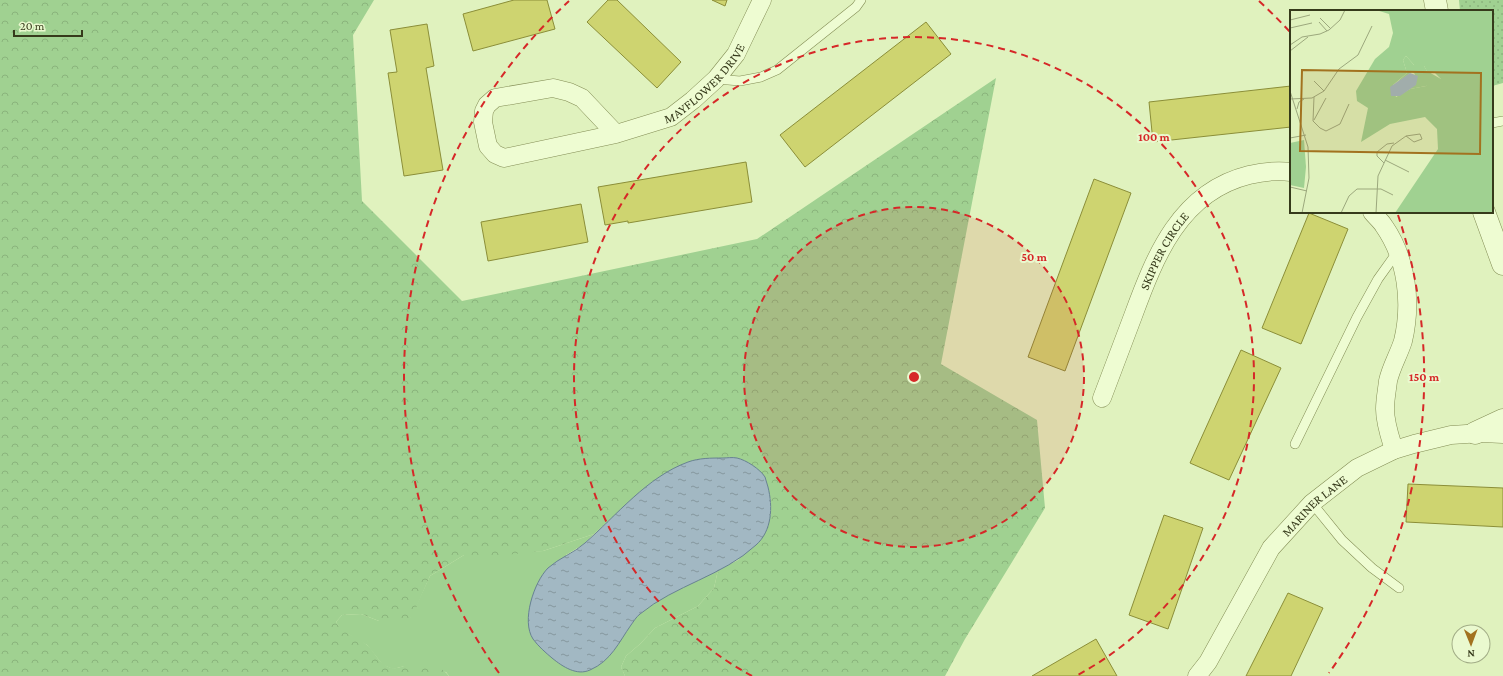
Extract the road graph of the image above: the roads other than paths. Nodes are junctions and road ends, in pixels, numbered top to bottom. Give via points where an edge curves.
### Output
1 (762, 0) edge
2 (861, 0) edge
3 (1436, 0) edge
4 (1437, 10) edge
5 (716, 79) junction
6 (1503, 121) edge
7 (1493, 123) edge
8 (616, 134) junction
9 (1290, 172) edge
10 (1373, 213) edge
11 (1484, 213) edge
12 (1398, 251) junction
13 (1503, 264) edge
14 (1102, 398) dead end
15 (1503, 420) edge
16 (1475, 433) junction
17 (1503, 434) edge
18 (1295, 444) dead end
19 (1394, 450) junction
20 (1312, 503) junction
21 (1399, 588) dead end
22 (1197, 676) edge

1 - 5 street, MAYFLOWER DRIVE via 736,54
2 - 5 lane via 856,7 777,70 761,77 740,81
3 - 4 street
5 - 8 street, MAYFLOWER DRIVE via 671,117
6 - 7 lane
8 - 8 street, MAYFLOWER DRIVE via 582,98 553,88 495,98 484,111 483,122 488,146 495,154 504,158
9 - 14 street, SKIPPER CIRCLE via 1263,172 1238,178 1213,190 1191,207 1173,228 1144,287
10 - 12 street via 1384,226
11 - 13 street
12 - 18 lane via 1378,279 1357,317
12 - 19 street via 1407,293 1407,315 1403,342 1388,381 1385,409 1387,428
15 - 16 street
16 - 17 street, MARINER LANE
16 - 19 street, MARINER LANE via 1444,437
19 - 20 street, MARINER LANE via 1357,468
20 - 21 lane via 1342,540 1372,568
20 - 22 street, MARINER LANE via 1271,548 1208,662

